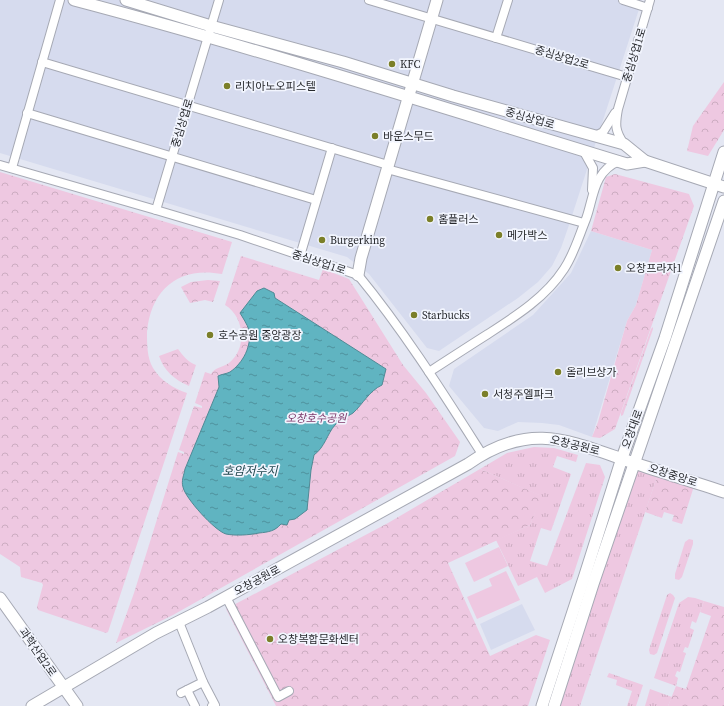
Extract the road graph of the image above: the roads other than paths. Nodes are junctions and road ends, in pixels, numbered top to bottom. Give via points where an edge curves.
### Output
1 (60, 0) edge
2 (74, 0) edge
3 (126, 0) edge
4 (219, 0) edge
5 (369, 0) edge
6 (437, 0) edge
7 (508, 0) edge
8 (623, 0) edge
9 (649, 4) edge
10 (431, 18) junction
11 (211, 26) junction
12 (208, 38) junction
13 (496, 38) junction
14 (42, 62) junction
15 (627, 77) junction
16 (412, 83) junction
17 (408, 97) junction
18 (187, 106) junction
19 (618, 109) junction
20 (27, 113) junction
21 (595, 136) junction
22 (624, 144) junction
23 (332, 148) junction
24 (583, 150) junction
25 (724, 152) edge
26 (172, 156) junction
27 (619, 161) junction
28 (645, 161) junction
29 (0, 165) edge
30 (388, 167) junction
31 (12, 168) junction
32 (719, 186) edge
33 (591, 197) junction
34 (316, 200) junction
35 (724, 201) edge
36 (156, 210) junction
37 (584, 223) junction
38 (300, 256) junction
39 (358, 275) junction
40 (430, 372) junction
41 (482, 454) junction
42 (622, 458) junction
43 (634, 463) junction
44 (724, 492) edge
45 (226, 597) junction
46 (0, 598) edge
47 (179, 622) junction
48 (203, 682) junction
49 (64, 688) junction
50 (289, 691) dead end
51 (32, 706) edge
52 (77, 706) edge
53 (195, 706) edge
54 (212, 706) edge
55 (542, 706) edge
56 (554, 706) edge

1 - 14 street
2 - 12 street, 중심상업로
3 - 11 street, 중심상업로
4 - 11 street, 중심상업로
5 - 10 street, 중심상업2로
6 - 10 street
7 - 13 street
8 - 9 street
9 - 15 street, 중심상업1로
10 - 13 street, 중심상업2로
10 - 16 street
11 - 12 street, 중심상업로
11 - 16 street, 중심상업로
12 - 17 street, 중심상업로
12 - 18 street, 중심상업로
13 - 15 street, 중심상업2로
14 - 18 street
14 - 20 street
15 - 19 street, 중심상업1로
16 - 17 street
16 - 21 street, 중심상업로
17 - 24 street, 중심상업로
17 - 30 street
18 - 23 street
18 - 26 street, 중심상업로
19 - 21 street via 603,132
19 - 22 street via 615,123 617,134
20 - 26 street
20 - 31 street
21 - 22 street, 중심상업로
22 - 28 street, 중심상업로
23 - 30 street
23 - 34 street
24 - 27 street, 중심상업로
24 - 33 street via 593,168
25 - 32 street, 오창대로
26 - 34 street
26 - 36 street, 중심상업로
27 - 28 street, 중심상업로 via 627,164
27 - 33 street via 601,175
28 - 32 street, 중심상업로
29 - 31 street, 중심상업1로
30 - 37 street
30 - 39 street
31 - 36 street, 중심상업1로
32 - 42 street, 오창대로
33 - 37 street
34 - 38 street
35 - 43 street, 오창대로
36 - 38 street, 중심상업1로
37 - 40 street via 574,251 551,286 528,307
38 - 39 street, 중심상업1로
39 - 40 street, 중심상업1로
40 - 41 street
41 - 42 street, 오창공원로 via 523,440 550,438
41 - 45 street, 오창공원로
42 - 43 street, 오창중앙로
42 - 55 street, 오창대로
43 - 44 street, 오창중앙로
43 - 56 street, 오창대로
45 - 47 street, 오창공원로
45 - 50 street via 278,697
46 - 49 street, 과학산업2로
47 - 48 street
47 - 49 street, 오창공원로
48 - 53 street via 184,692
48 - 54 street via 215,704
49 - 51 street, 오창공원로
49 - 52 street, 과학산업2로

